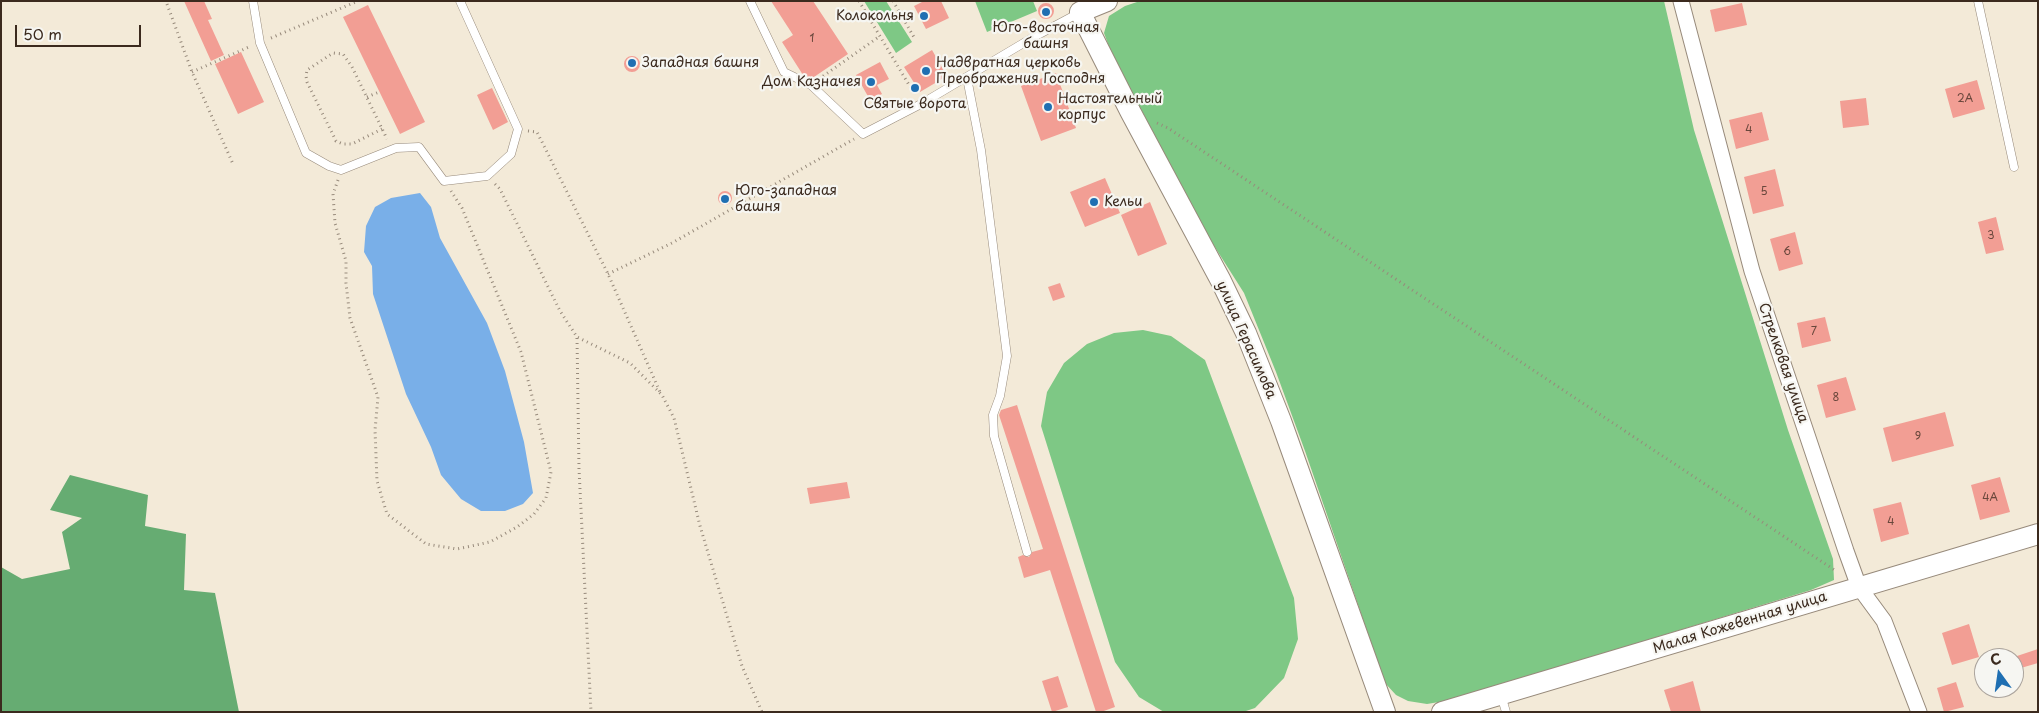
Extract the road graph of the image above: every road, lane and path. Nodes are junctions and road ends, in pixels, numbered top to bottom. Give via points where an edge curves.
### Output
1 (253, 1) edge
2 (358, 1) edge
3 (460, 1) edge
4 (750, 1) edge
5 (859, 1) edge
6 (893, 1) edge
7 (1107, 1) edge
8 (1681, 1) edge
9 (1978, 1) edge
10 (167, 4) dead end
11 (1078, 7) edge
12 (880, 36) junction
13 (915, 39) dead end
14 (260, 43) junction
15 (192, 72) junction
16 (967, 78) junction
17 (811, 85) junction
18 (379, 92) dead end
19 (367, 97) junction
20 (922, 104) junction
21 (1130, 111) junction
22 (382, 129) junction
23 (518, 129) junction
24 (863, 134) junction
25 (396, 148) junction
26 (233, 164) dead end
27 (2014, 168) dead end
28 (341, 170) junction
29 (487, 176) junction
30 (444, 181) junction
31 (608, 274) junction
32 (577, 337) junction
33 (662, 395) junction
34 (2038, 534) edge
35 (1027, 552) dead end
36 (1859, 587) junction
37 (1504, 703) edge
38 (591, 712) edge
39 (762, 712) edge
40 (1385, 712) edge
41 (1442, 712) edge
42 (1919, 712) edge

1 - 14 lane
2 - 14 path
3 - 23 lane
4 - 17 lane via 784,72
5 - 12 path
6 - 13 path
7 - 11 street
8 - 36 street, Стрелковая улица via 1752,271
9 - 27 lane
10 - 15 path
11 - 16 lane
11 - 21 street, улица Герасимова
12 - 17 path
12 - 20 path
14 - 15 path
14 - 28 lane via 306,153
15 - 26 path
16 - 20 lane
16 - 35 lane via 981,150 1007,356 993,415 994,436
17 - 24 lane
18 - 19 path
19 - 22 path
19 - 22 path via 343,54 333,53 307,70 308,82 336,141 352,144
20 - 24 lane
21 - 36 path via 1168,128
21 - 40 street, улица Герасимова via 1221,281 1256,358
22 - 25 path
23 - 29 lane via 511,154
23 - 31 path via 536,132
24 - 31 path via 672,243
25 - 28 lane
25 - 30 lane via 419,147
28 - 30 path via 333,194 335,223 346,261 350,318 378,397 375,430 377,481 387,514 426,544 457,549 490,542 534,514 546,498 551,472 521,352 462,208
29 - 30 lane
29 - 32 path via 500,189 560,311
31 - 33 path
32 - 33 path via 630,363
32 - 38 path via 579,469
33 - 39 path via 674,418 700,526 742,666
34 - 36 street, Малая Кожевенная улица
36 - 37 street, Малая Кожевенная улица
36 - 42 street, Стрелковая улица via 1884,621
37 - 41 street, Малая Кожевенная улица

